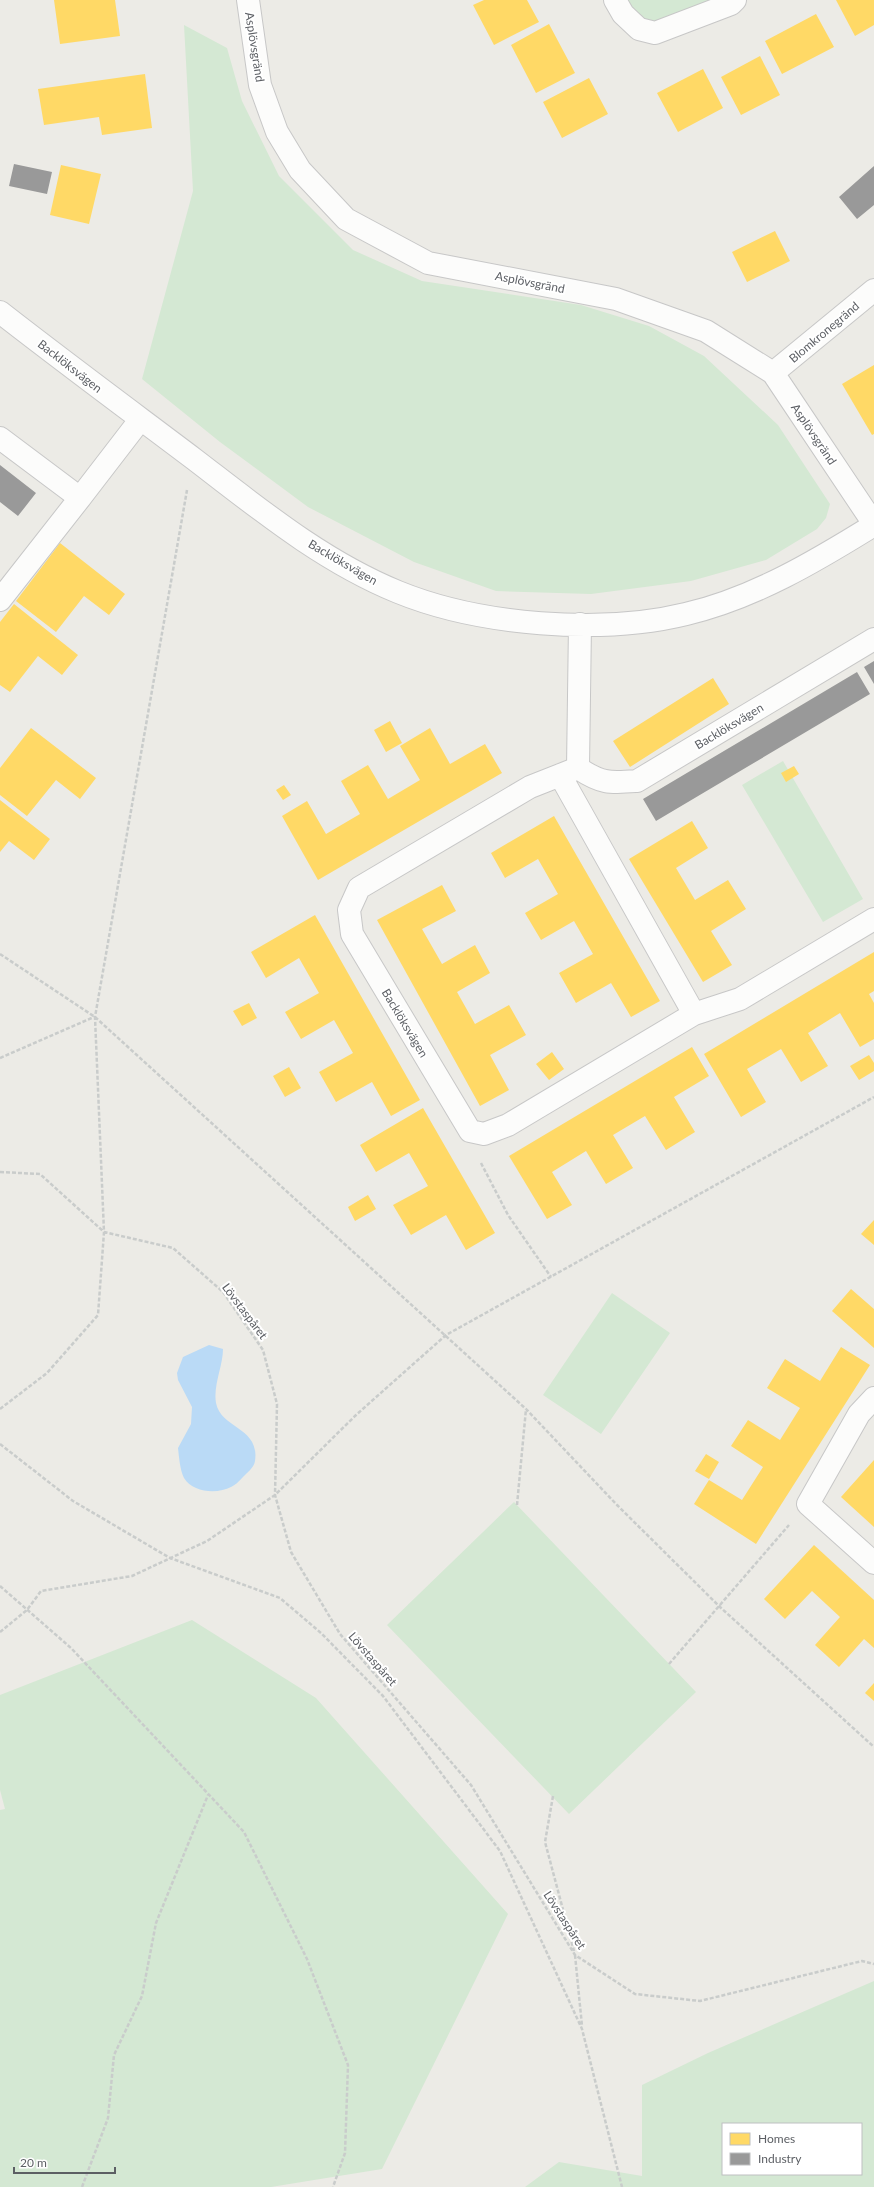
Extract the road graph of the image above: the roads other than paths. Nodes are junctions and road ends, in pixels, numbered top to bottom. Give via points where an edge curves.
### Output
1 (248, 0) edge
2 (615, 0) edge
3 (735, 0) edge
4 (874, 290) edge
5 (0, 312) edge
6 (773, 373) junction
7 (140, 420) junction
8 (0, 438) edge
9 (80, 498) junction
10 (874, 524) edge
11 (0, 600) edge
12 (580, 624) junction
13 (874, 639) edge
14 (569, 772) junction
15 (874, 920) edge
16 (694, 1014) junction
17 (874, 1398) edge
18 (874, 1563) edge

1 - 6 street, Asplövsgränd via 260,85 277,132 300,170 346,219 428,263 616,299 706,331
2 - 3 street via 623,14 639,29 655,33 731,4
4 - 6 street, Blomkronegränd
5 - 7 street, Backlöksvägen
6 - 10 street, Asplövsgränd
7 - 9 street
7 - 12 street, Backlöksvägen via 263,513 341,563 396,591 446,608 489,617
8 - 9 street
9 - 11 street
10 - 12 street, Backlöksvägen via 820,559 753,590 687,614 631,624
12 - 14 street
13 - 14 street, Backlöksvägen via 637,781 614,783
14 - 16 street
14 - 16 street, Backlöksvägen via 530,787 359,888 349,910 352,934 470,1131 484,1134 508,1125
15 - 16 street via 740,999
17 - 18 street via 859,1414 808,1504

